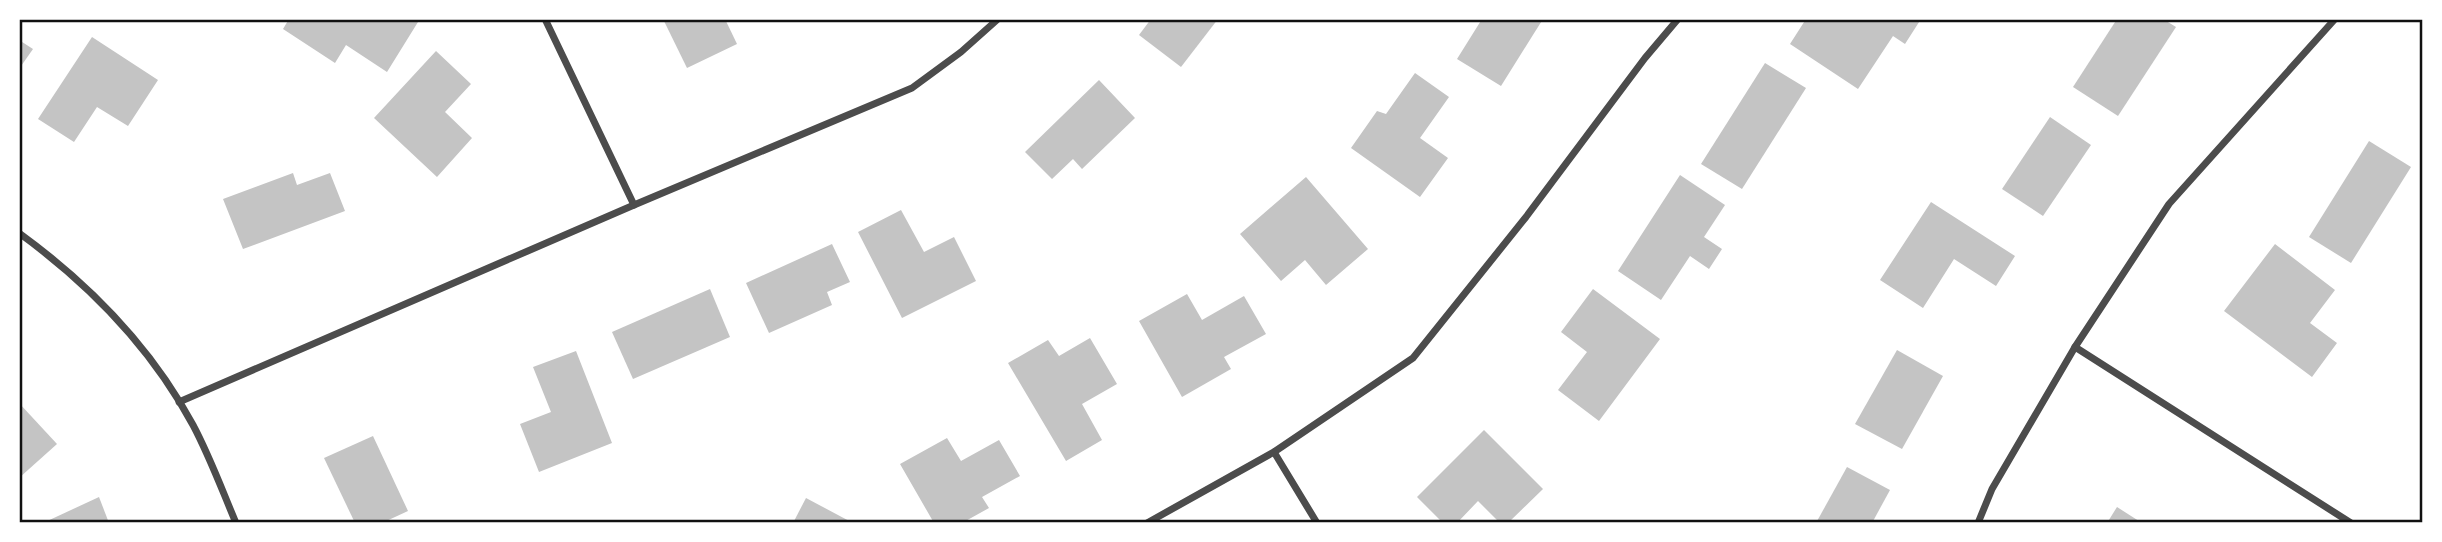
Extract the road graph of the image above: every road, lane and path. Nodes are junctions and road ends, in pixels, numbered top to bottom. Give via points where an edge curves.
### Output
1 (545, 19) edge
2 (998, 19) edge
3 (1678, 19) edge
4 (2336, 19) edge
5 (634, 205) junction
6 (19, 233) edge
7 (2075, 347) junction
8 (179, 402) junction
9 (1274, 452) junction
10 (236, 523) edge
11 (1147, 523) edge
12 (1317, 523) edge
13 (1978, 523) edge
14 (2351, 523) edge

1 - 5 street
2 - 5 street via 912,88
3 - 9 street via 1413,358
4 - 7 street via 2169,204
5 - 8 street
6 - 8 street via 75,277 120,323
7 - 13 street via 1992,489
7 - 14 street
8 - 10 street
9 - 11 street
9 - 12 street

